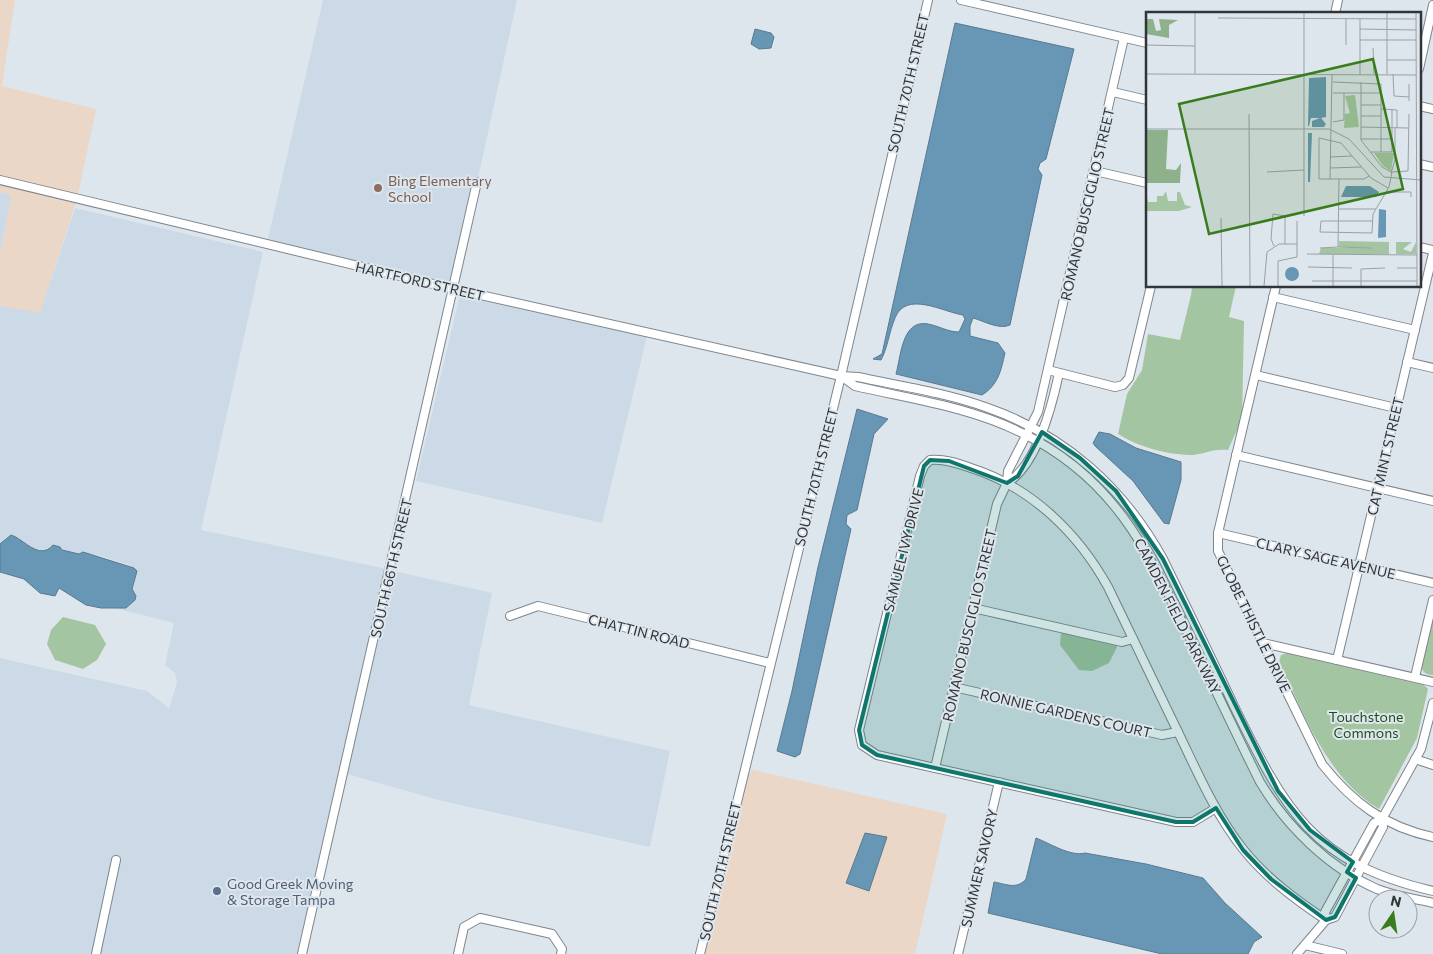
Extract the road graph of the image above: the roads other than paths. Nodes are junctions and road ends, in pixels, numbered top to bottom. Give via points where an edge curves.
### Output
1 (928, 0) edge
2 (961, 0) edge
3 (1433, 6) edge
4 (1124, 38) junction
5 (1146, 43) edge
6 (1420, 64) edge
7 (1113, 92) junction
8 (1146, 100) edge
9 (1420, 106) edge
10 (1433, 109) edge
11 (1420, 164) edge
12 (1433, 167) edge
13 (1095, 171) junction
14 (0, 180) edge
15 (477, 182) dead end
16 (1146, 183) edge
17 (1420, 247) edge
18 (1433, 252) edge
19 (1151, 288) edge
20 (1275, 288) edge
21 (454, 289) junction
22 (1273, 297) junction
23 (1415, 330) junction
24 (1407, 362) junction
25 (1433, 368) edge
26 (1048, 370) junction
27 (1059, 373) junction
28 (1256, 375) junction
29 (841, 376) junction
30 (1396, 408) junction
31 (1032, 427) junction
32 (1042, 432) junction
33 (1027, 436) junction
34 (1037, 441) junction
35 (1236, 455) junction
36 (1007, 483) junction
37 (1377, 488) junction
38 (1433, 501) edge
39 (1218, 534) junction
40 (1359, 566) junction
41 (1433, 583) edge
42 (1433, 600) edge
43 (973, 608) junction
44 (510, 616) dead end
45 (1132, 639) junction
46 (1263, 643) junction
47 (1337, 660) junction
48 (770, 663) junction
49 (1415, 677) junction
50 (1433, 682) edge
51 (954, 687) junction
52 (1433, 704) edge
53 (1178, 732) junction
54 (1415, 759) junction
55 (1433, 765) edge
56 (935, 768) junction
57 (999, 782) junction
58 (1216, 808) junction
59 (1382, 819) junction
60 (1433, 837) edge
61 (116, 860) dead end
62 (1352, 862) junction
63 (1362, 867) junction
64 (1347, 872) junction
65 (1356, 878) junction
66 (1433, 891) edge
67 (1433, 903) edge
68 (1326, 920) junction
69 (1305, 945) junction
70 (96, 954) edge
71 (302, 954) edge
72 (458, 954) edge
73 (561, 954) edge
74 (700, 954) edge
75 (958, 954) edge
76 (1297, 954) edge
77 (1342, 954) edge

1 - 29 street, SOUTH 70TH STREET
2 - 4 street
3 - 6 street
4 - 5 street
4 - 7 street, ROMANO BUSCIGLIO STREET
7 - 8 street
7 - 13 street, ROMANO BUSCIGLIO STREET
9 - 10 street
11 - 12 street
13 - 16 street
13 - 26 street, ROMANO BUSCIGLIO STREET
14 - 21 street, HARTFORD STREET
15 - 21 street, SOUTH 66TH STREET
17 - 18 street
18 - 23 street, CAT MINT STREET
19 - 27 street via 1130,378 1123,385
20 - 22 street, GLOBE THISTLE DRIVE
21 - 29 street, HARTFORD STREET
21 - 71 street, SOUTH 66TH STREET
22 - 23 street
22 - 28 street, GLOBE THISTLE DRIVE
23 - 24 street, CAT MINT STREET
24 - 25 street
24 - 30 street, CAT MINT STREET
26 - 27 street
26 - 31 street, ROMANO BUSCIGLIO STREET
27 - 32 street, ROMANO BUSCIGLIO STREET via 1049,418
28 - 30 street
28 - 35 street, GLOBE THISTLE DRIVE
29 - 31 street, CAMDEN FIELD PARKWAY via 976,404
29 - 33 street, CAMDEN FIELD PARKWAY via 855,386 967,412
29 - 48 street, SOUTH 70TH STREET
30 - 37 street, CAT MINT STREET
31 - 32 street, CAMDEN FIELD PARKWAY
31 - 33 street, ROMANO BUSCIGLIO STREET
32 - 34 street, ROMANO BUSCIGLIO STREET
32 - 62 street, CAMDEN FIELD PARKWAY via 1091,467 1137,517 1163,559 1278,791 1310,830
33 - 34 street, CAMDEN FIELD PARKWAY
33 - 36 street, ROMANO BUSCIGLIO STREET via 1008,471
34 - 36 street, ROMANO BUSCIGLIO STREET via 1018,476
34 - 64 street, CAMDEN FIELD PARKWAY via 1090,480 1133,529 1153,561 1269,797 1304,838
35 - 37 street
35 - 39 street, GLOBE THISTLE DRIVE
36 - 43 street, ROMANO BUSCIGLIO STREET via 997,504
36 - 45 street, SAMUEL IVY DRIVE via 1039,505 1071,534 1101,576
36 - 56 street, SAMUEL IVY DRIVE via 981,471 938,459 930,460 920,476 859,738 867,750 877,755
37 - 38 street
37 - 40 street, CAT MINT STREET
39 - 40 street, CLARY SAGE AVENUE
39 - 46 street, GLOBE THISTLE DRIVE via 1218,551
40 - 41 street, CLARY SAGE AVENUE
40 - 47 street, CAT MINT STREET
42 - 49 street
43 - 45 street via 1122,642
43 - 51 street, ROMANO BUSCIGLIO STREET
44 - 48 street, CHATTIN ROAD via 538,606
45 - 53 street, SAMUEL IVY DRIVE
46 - 47 street
46 - 59 street, GLOBE THISTLE DRIVE via 1322,764 1346,792
47 - 49 street
48 - 74 street, SOUTH 70TH STREET
49 - 50 street
51 - 53 street, RONNIE GARDENS COURT via 1162,735
51 - 56 street, ROMANO BUSCIGLIO STREET
52 - 54 street via 1425,738
53 - 58 street, SAMUEL IVY DRIVE
54 - 55 street
54 - 59 street
56 - 57 street, SAMUEL IVY DRIVE
57 - 58 street, SAMUEL IVY DRIVE via 1176,822 1193,822
57 - 75 street, SUMMER SAVORY
58 - 68 street, SAMUEL IVY DRIVE via 1235,839 1261,869
59 - 60 street, GLOBE THISTLE DRIVE
59 - 62 street via 1374,823
59 - 63 street via 1383,827
61 - 70 street
62 - 63 street, CAMDEN FIELD PARKWAY
62 - 64 street
63 - 65 street
63 - 66 street, CAMDEN FIELD PARKWAY via 1393,881
64 - 65 street, CAMDEN FIELD PARKWAY
64 - 68 street via 1324,912
65 - 67 street, CAMDEN FIELD PARKWAY via 1383,891
65 - 68 street via 1335,917
68 - 69 street
69 - 76 street
69 - 77 street
72 - 73 street via 464,927 480,918 552,934 562,949

